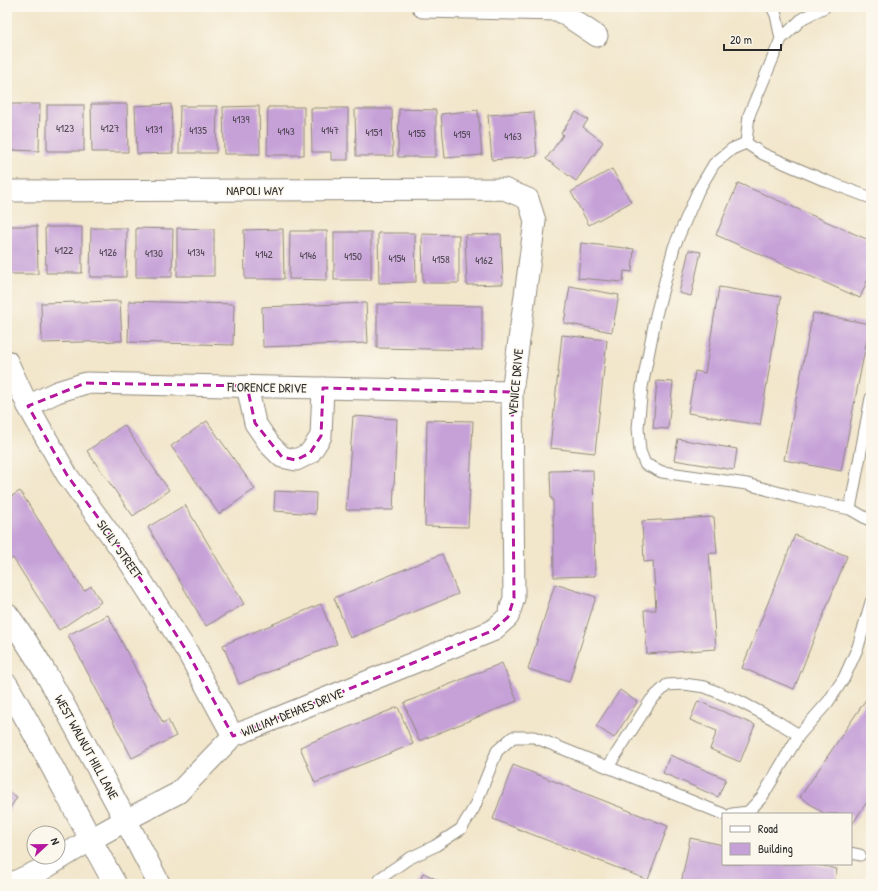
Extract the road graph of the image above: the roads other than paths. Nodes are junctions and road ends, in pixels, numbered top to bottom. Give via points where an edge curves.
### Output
1 (423, 7) edge
2 (447, 7) edge
3 (772, 7) edge
4 (825, 7) edge
5 (598, 36) dead end
6 (781, 39) junction
7 (746, 143) junction
8 (504, 189) joint
9 (7, 191) edge
10 (871, 198) edge
11 (7, 361) edge
12 (247, 386) junction
13 (323, 388) junction
14 (512, 392) junction
15 (871, 398) edge
16 (28, 406) junction
17 (850, 508) junction
18 (871, 521) edge
19 (871, 602) edge
20 (7, 614) edge
21 (508, 617) joint
22 (7, 685) edge
23 (799, 735) junction
24 (232, 736) junction
25 (608, 767) junction
26 (750, 813) edge
27 (722, 814) edge
28 (126, 820) junction
29 (90, 840) junction
30 (11, 884) edge
31 (115, 884) edge
32 (159, 884) edge
33 (377, 884) edge

1 - 2 street
2 - 5 street via 558,10
3 - 6 lane
4 - 6 lane via 803,18
6 - 7 lane via 749,115
7 - 10 lane via 763,154
7 - 17 lane via 732,149 714,164 698,191 674,247 656,315 642,386 638,428 640,451 645,464 662,472 746,484
8 - 9 street, NAPOLI WAY
8 - 14 street, VENICE DRIVE via 528,199 535,221
11 - 16 street, SICILY STREET
12 - 13 street, FLORENCE DRIVE
12 - 13 street via 255,423 282,457 296,460 310,453 321,436
12 - 16 street, FLORENCE DRIVE via 86,383 57,392
13 - 14 street, FLORENCE DRIVE
14 - 21 street, VENICE DRIVE via 514,598
15 - 17 lane
16 - 24 street, SICILY STREET via 67,474 123,552 188,653
17 - 18 lane
19 - 23 lane via 858,647 844,678 828,702
20 - 28 main road, WEST WALNUT HILL LANE via 46,672
21 - 24 street, WILLIAM DEHAES DRIVE via 492,631
22 - 29 main road via 33,729
23 - 25 lane via 773,718 705,688 684,684 667,685 651,700
23 - 26 lane
24 - 28 street, WILLIAM DEHAES DRIVE via 178,793
25 - 27 lane
25 - 33 lane via 534,737 513,737 497,751 474,808 461,829 408,859 382,877
28 - 29 main road, WILLIAM DEHAES DRIVE
28 - 32 main road, WEST WALNUT HILL LANE
29 - 30 main road, WILLIAM DEHAES DRIVE via 41,870
29 - 31 main road

